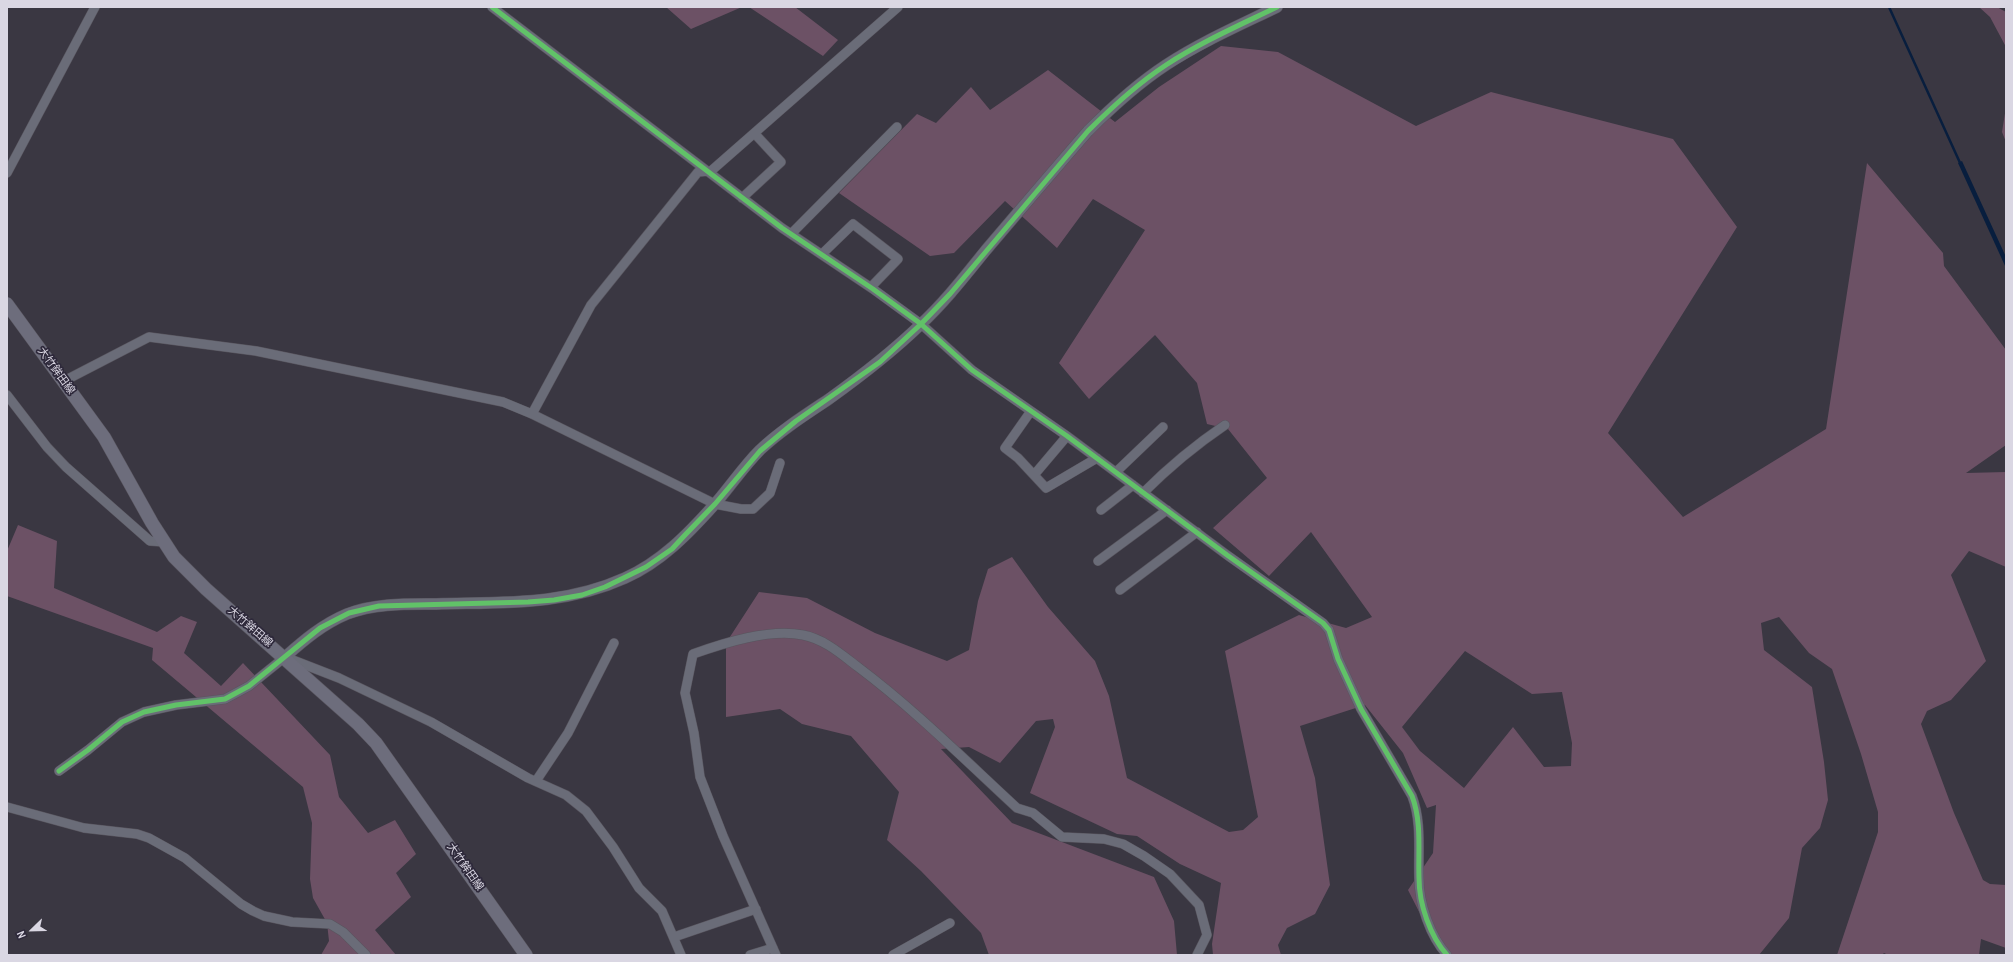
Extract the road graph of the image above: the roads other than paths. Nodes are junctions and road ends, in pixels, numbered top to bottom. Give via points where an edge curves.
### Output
1 (95, 7) edge
2 (492, 7) edge
3 (898, 7) edge
4 (1277, 7) edge
5 (898, 126) dead end
6 (755, 134) junction
7 (704, 170) junction
8 (7, 173) edge
9 (742, 198) junction
10 (791, 234) junction
11 (822, 254) junction
12 (870, 287) junction
13 (7, 304) edge
14 (921, 324) junction
15 (64, 381) junction
16 (7, 395) edge
17 (1031, 411) junction
18 (532, 414) junction
19 (1225, 425) dead end
20 (1163, 427) dead end
21 (1067, 436) junction
22 (1097, 458) junction
23 (780, 463) dead end
24 (1116, 472) junction
25 (1034, 475) junction
26 (1133, 485) junction
27 (1144, 492) junction
28 (714, 504) junction
29 (1101, 510) dead end
30 (1167, 510) junction
31 (1197, 532) junction
32 (164, 542) junction
33 (1098, 561) dead end
34 (1120, 590) dead end
35 (614, 643) dead end
36 (284, 657) junction
37 (59, 771) dead end
38 (536, 781) junction
39 (7, 807) edge
40 (756, 909) junction
41 (950, 923) dead end
42 (674, 937) junction
43 (775, 951) edge
44 (366, 955) edge
45 (526, 955) edge
46 (682, 955) edge
47 (750, 955) edge
48 (893, 955) edge
49 (1197, 955) edge
50 (1447, 955) edge

1 - 8 street
2 - 7 street
3 - 6 street
4 - 14 street via 1179,56 1111,108 1088,130 950,294
5 - 10 street
6 - 7 street via 711,170
6 - 9 street via 781,162
7 - 9 street
7 - 18 street via 698,172 590,305
9 - 10 street
10 - 11 street
11 - 12 street
11 - 12 street via 853,224 898,259
12 - 14 street
13 - 15 main road, 大竹鉾田線
14 - 17 street via 972,370
14 - 28 street via 880,362 796,421 760,450
15 - 18 street via 149,337 256,351 503,402
15 - 32 main road, 大竹鉾田線 via 104,437
16 - 32 street via 46,447 66,467 150,541
17 - 21 street
17 - 25 street via 1005,448
18 - 28 street
19 - 27 street via 1170,465
20 - 24 street
21 - 22 street
21 - 25 street
22 - 24 street
22 - 25 street via 1046,488
23 - 28 street via 770,493 753,509
24 - 26 street
26 - 27 street
26 - 29 street
27 - 30 street
28 - 36 street via 659,559 629,577 605,587 582,594 528,602 397,604 364,609 342,616 320,628
30 - 31 street
30 - 33 street
31 - 34 street
31 - 50 street via 1315,616 1329,630 1338,659 1361,709 1416,805 1419,833 1418,880 1425,912 1434,936
32 - 36 main road, 大竹鉾田線 via 174,557 197,581
35 - 38 street via 568,733
36 - 37 street via 249,686 225,698 144,712 122,722
36 - 38 street via 339,678 431,722
36 - 45 main road, 大竹鉾田線 via 376,743
38 - 42 street via 566,794 586,811 639,888 662,911
39 - 44 street via 84,828 137,834 149,838 185,858 253,911 292,922 330,924 343,932
40 - 42 street
40 - 43 street
40 - 49 street via 700,777 685,694 693,654 715,646 788,633 804,635 830,646 878,682 1017,808 1033,814 1062,837 1104,839 1123,844 1170,874 1199,905 1207,935
41 - 48 street
42 - 46 street
43 - 47 street

